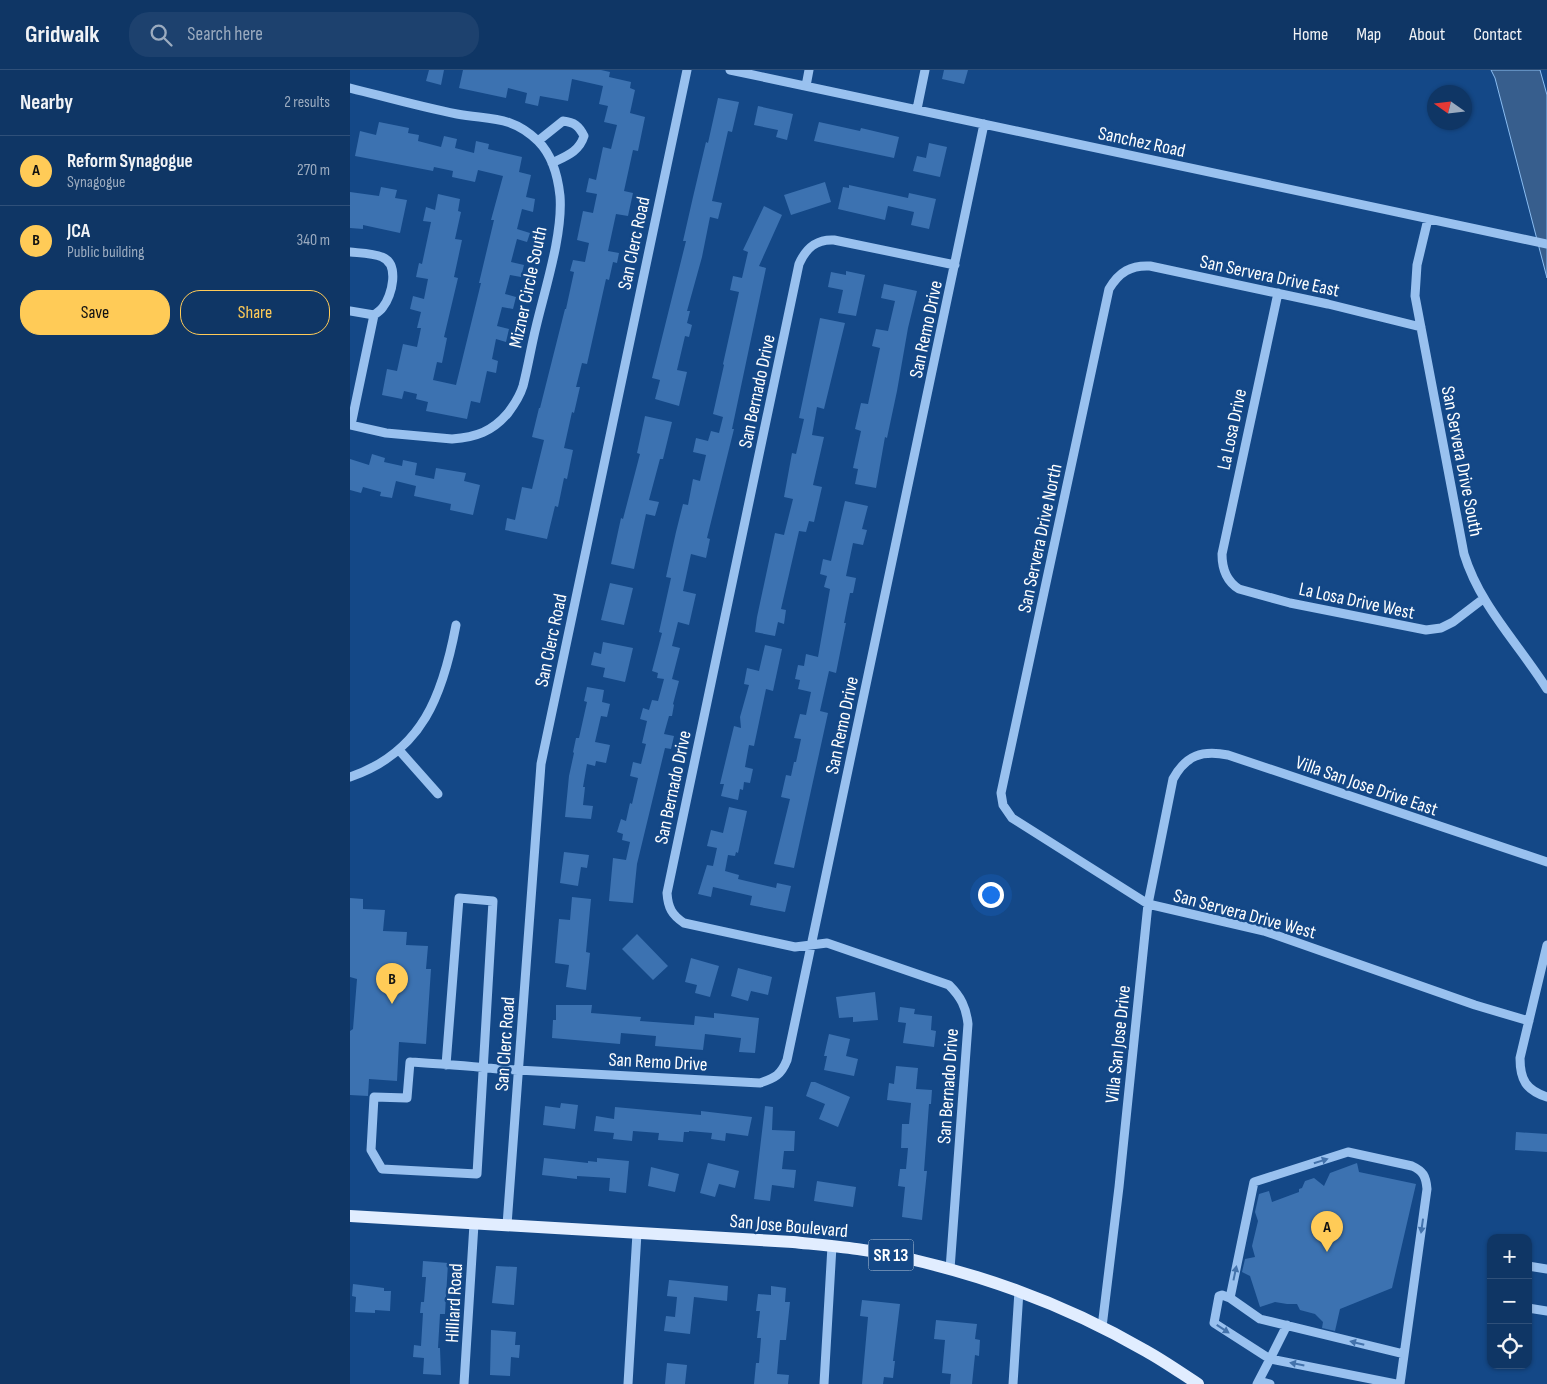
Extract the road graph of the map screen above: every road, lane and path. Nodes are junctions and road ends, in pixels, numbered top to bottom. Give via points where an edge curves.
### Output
1 (687, 70) edge
2 (730, 70) edge
3 (809, 70) edge
4 (925, 70) edge
5 (806, 86) junction
6 (350, 88) edge
7 (917, 109) junction
8 (984, 124) junction
9 (538, 141) junction
10 (552, 163) junction
11 (1428, 219) junction
12 (1547, 244) edge
13 (350, 252) edge
14 (954, 265) junction
15 (1115, 279) joint
16 (1278, 293) junction
17 (350, 312) edge
18 (374, 315) junction
19 (1421, 327) junction
20 (351, 425) edge
21 (1224, 572) joint
22 (1483, 598) junction
23 (456, 625) dead end
24 (1547, 688) edge
25 (399, 750) junction
26 (1179, 768) joint
27 (350, 777) edge
28 (438, 794) dead end
29 (1003, 804) joint
30 (1547, 862) edge
31 (1148, 904) junction
32 (811, 945) junction
33 (1547, 945) edge
34 (1528, 1021) junction
35 (446, 1065) junction
36 (482, 1067) junction
37 (520, 1069) junction
38 (1547, 1097) edge
39 (350, 1216) edge
40 (474, 1224) junction
41 (507, 1225) junction
42 (637, 1233) junction
43 (832, 1246) junction
44 (1532, 1267) edge
45 (950, 1269) junction
46 (1547, 1269) edge
47 (1019, 1291) junction
48 (1230, 1298) junction
49 (1532, 1309) edge
50 (1547, 1311) edge
51 (1287, 1325) junction
52 (1102, 1327) junction
53 (1404, 1354) junction
54 (1270, 1359) junction
55 (1258, 1383) edge
56 (464, 1384) edge
57 (628, 1384) edge
58 (824, 1384) edge
59 (1013, 1384) edge
60 (1198, 1384) edge
61 (1270, 1384) edge
62 (1396, 1384) edge
63 (1400, 1384) edge

1 - 37 street, San Clerc Road via 541,764
2 - 5 street, Sanchez Road
3 - 5 street
4 - 7 street
5 - 7 street, Sanchez Road
6 - 9 street, Mizner Circle South via 457,114 492,117 526,131
7 - 8 street, Sanchez Road
8 - 11 street, Sanchez Road
8 - 14 street, San Remo Drive
9 - 10 street, Mizner Circle South
9 - 10 street via 563,121 579,126 584,136 581,145 573,153
10 - 20 street, Mizner Circle South via 560,196 557,235 522,388 507,413 488,432 452,439 386,434
11 - 12 street, Sanchez Road
11 - 19 street, San Servera Drive South via 1416,265 1415,284
13 - 18 street via 383,257 390,264 393,284 383,308
14 - 32 street, San Remo Drive
14 - 32 street, San Bernado Drive via 824,239 804,253 795,283 667,893 668,905 674,916 684,923 795,948
15 - 16 street, San Servera Drive East via 1128,269 1150,266
15 - 29 street, San Servera Drive North via 1109,289 1083,404 1001,793
16 - 19 street, San Servera Drive East
16 - 21 street, La Losa Drive via 1222,554
17 - 18 street
18 - 20 street
19 - 22 street, San Servera Drive South via 1464,554
21 - 22 street, La Losa Drive West via 1239,589 1419,630 1441,628
22 - 24 street, San Servera Drive South
23 - 25 street via 440,689 421,725
25 - 27 street
25 - 28 street
26 - 30 street, Villa San Jose Drive East via 1195,756 1210,752 1228,755
26 - 31 street, Villa San Jose Drive via 1173,779
29 - 31 street, San Servera Drive West via 1012,818
31 - 34 street, San Servera Drive West via 1264,931
31 - 52 street, Villa San Jose Drive
32 - 37 street, San Remo Drive via 787,1060 782,1071 772,1079 760,1083
32 - 45 street, San Bernado Drive via 827,943 949,985 966,1008 968,1024
33 - 34 street
34 - 38 street via 1520,1072 1532,1090
35 - 36 street, San Remo Drive
35 - 36 street via 459,898 493,901
35 - 36 street, San Remo Drive via 410,1062 406,1098 374,1097 371,1150 382,1169 477,1174
36 - 37 street, San Remo Drive
37 - 41 street, San Clerc Road
39 - 40 main road, San Jose Boulevard / SR 13
40 - 41 main road, San Jose Boulevard / SR 13
40 - 56 street, Hilliard Road
41 - 42 main road, San Jose Boulevard / SR 13
42 - 43 main road, San Jose Boulevard / SR 13
42 - 57 street
43 - 45 main road, San Jose Boulevard / SR 13
43 - 58 street
44 - 46 street
45 - 47 main road, San Jose Boulevard / SR 13
47 - 52 main road, San Jose Boulevard / SR 13
47 - 59 street
48 - 51 street via 1260,1319
48 -> 53 street via 1254,1182 1348,1152 1412,1166 1426,1177 1427,1189
48 -> 54 street via 1219,1296 1214,1323
49 - 50 street
53 -> 51 street
51 - 54 street
52 - 60 main road, San Jose Boulevard / SR 13
53 - 63 street
54 - 55 street
62 -> 54 street
55 - 61 street

